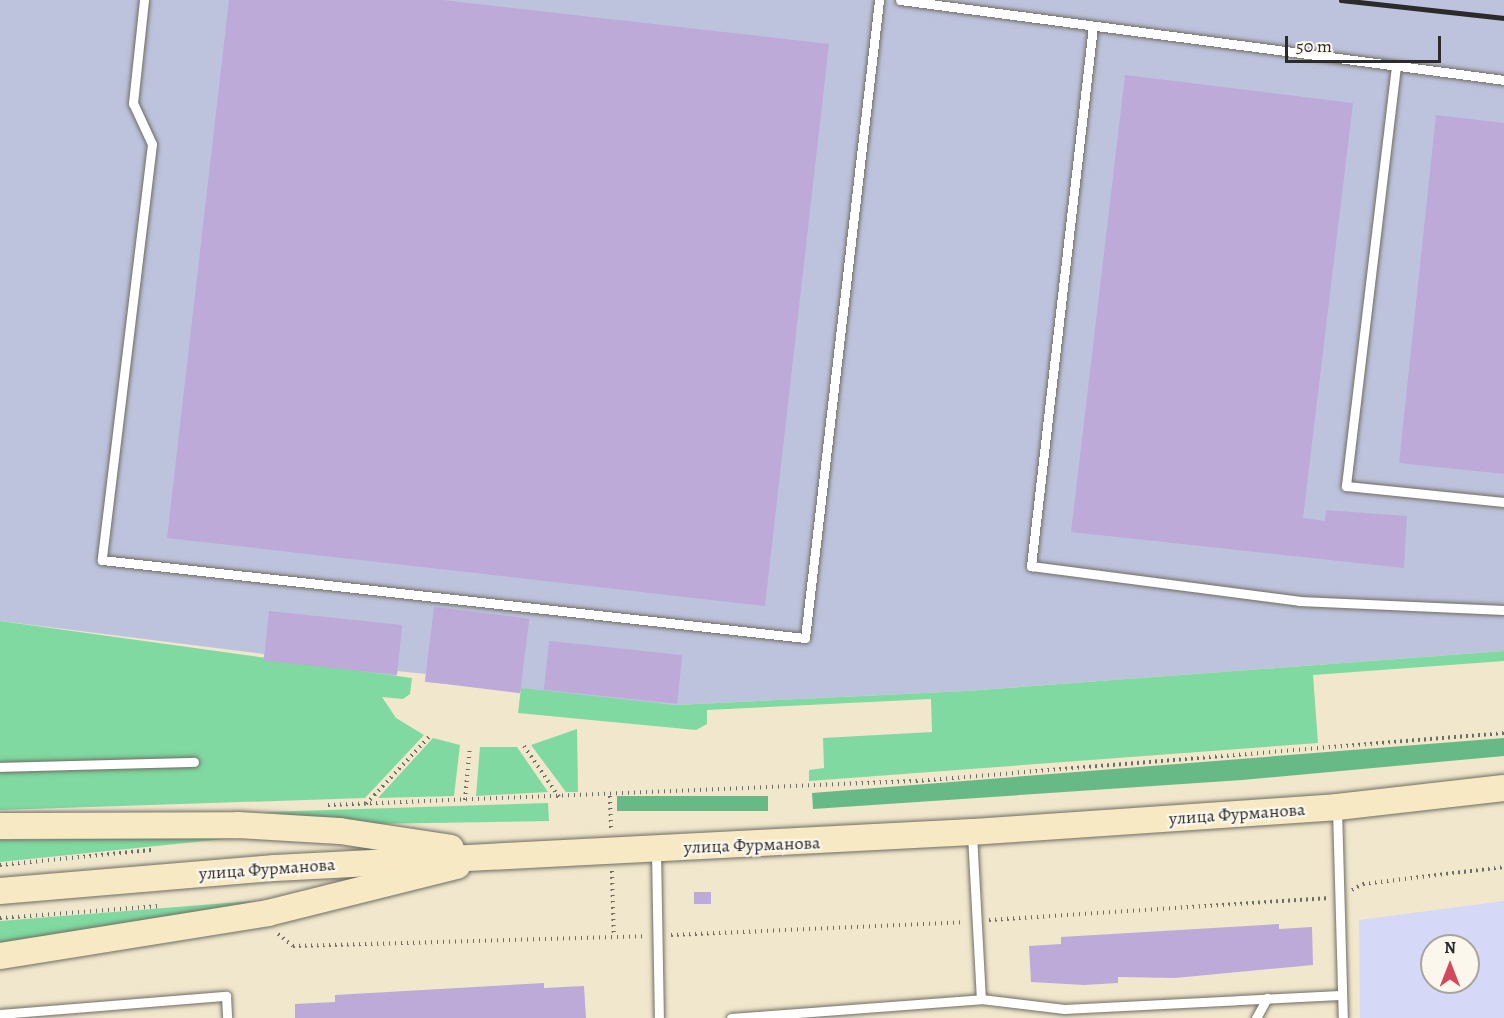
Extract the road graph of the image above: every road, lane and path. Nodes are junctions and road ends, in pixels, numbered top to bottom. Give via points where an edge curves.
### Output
1 (144, 0) edge
2 (879, 0) edge
3 (900, 0) edge
4 (1093, 26) junction
5 (1396, 66) junction
6 (1504, 80) edge
7 (1504, 502) edge
8 (1504, 610) edge
9 (1504, 733) edge
10 (429, 737) dead end
11 (470, 746) dead end
12 (524, 746) dead end
13 (194, 762) dead end
14 (0, 767) edge
15 (1504, 788) edge
16 (559, 797) junction
17 (465, 800) junction
18 (366, 804) junction
19 (320, 806) dead end
20 (1337, 807) junction
21 (0, 826) edge
22 (275, 828) junction
23 (972, 832) junction
24 (656, 849) junction
25 (488, 855) junction
26 (1504, 867) edge
27 (273, 868) junction
28 (0, 891) edge
29 (1341, 897) junction
30 (274, 912) junction
31 (975, 921) junction
32 (657, 936) junction
33 (292, 946) dead end
34 (0, 956) edge
35 (1340, 995) junction
36 (1267, 998) junction
37 (981, 999) junction
38 (856, 1013) edge
39 (1064, 1013) edge
40 (0, 1014) edge
41 (748, 1017) edge
42 (227, 1018) edge
43 (659, 1018) edge
44 (730, 1018) edge
45 (1257, 1018) edge
46 (1343, 1018) edge

1 - 2 lane via 133,103 152,144 102,560 805,638
3 - 4 lane
4 - 5 lane
4 - 8 lane via 1031,566 1299,601
5 - 6 lane
5 - 7 lane via 1346,486
9 - 16 path via 916,781
10 - 18 path
11 - 17 path
12 - 16 path
13 - 14 lane
15 - 20 main road, улица Фурманова
16 - 17 path
17 - 18 path
18 - 19 path
20 - 23 main road, улица Фурманова
20 - 29 lane
21 - 22 main road
22 - 25 main road via 404,839
22 - 27 main road via 289,846 286,860
23 - 24 main road, улица Фурманова
23 - 31 lane
24 - 25 main road, улица Фурманова
24 - 32 lane
25 - 27 main road, улица Фурманова
25 - 30 main road via 424,877
26 - 29 path via 1363,884
27 - 28 main road, улица Фурманова
27 - 30 main road via 285,876 291,889 288,903
29 - 31 path
29 - 35 lane
30 - 34 main road
31 - 32 path
31 - 37 lane
32 - 33 path
32 - 43 lane
35 - 36 lane
35 - 46 lane
36 - 39 lane
36 - 45 lane
37 - 38 lane
37 - 39 lane
38 - 41 lane
40 - 42 lane via 226,996
41 - 44 lane

